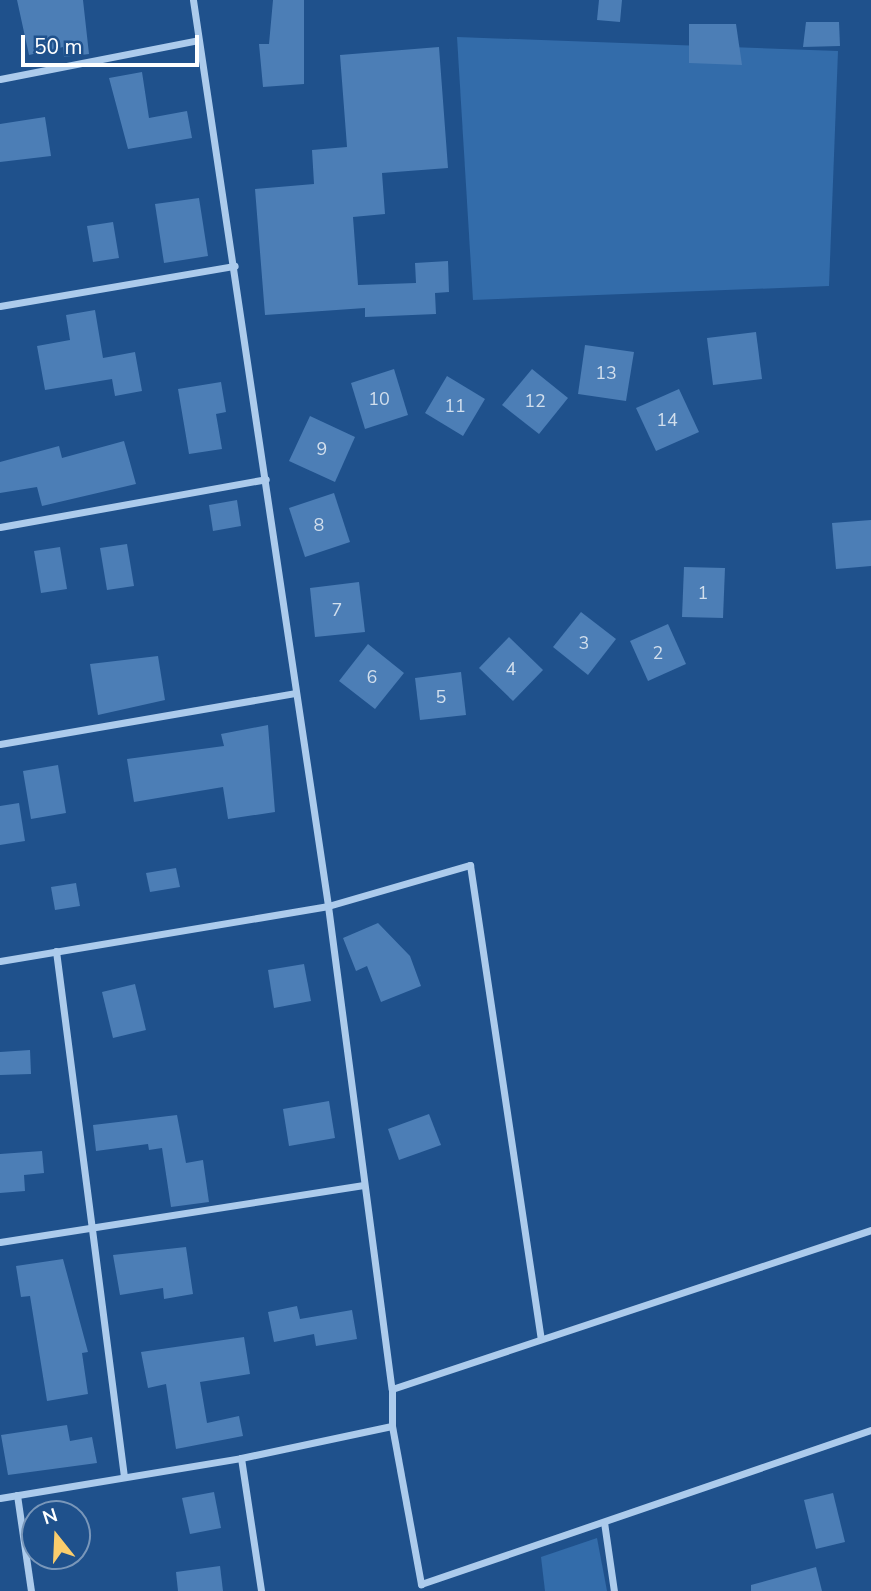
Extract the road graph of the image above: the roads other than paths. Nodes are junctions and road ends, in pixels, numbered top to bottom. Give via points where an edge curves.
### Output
1 (193, 0) edge
2 (198, 40) junction
3 (0, 79) edge
4 (234, 266) junction
5 (0, 306) edge
6 (266, 479) junction
7 (0, 527) edge
8 (295, 693) junction
9 (0, 744) edge
10 (328, 906) junction
11 (56, 951) junction
12 (0, 961) edge
13 (364, 1185) junction
14 (89, 1227) junction
15 (871, 1230) edge
16 (0, 1242) edge
17 (541, 1339) junction
18 (392, 1389) junction
19 (392, 1426) junction
20 (871, 1430) edge
21 (241, 1458) junction
22 (124, 1478) junction
23 (17, 1495) junction
24 (0, 1498) edge
25 (604, 1522) junction
26 (422, 1588) edge
27 (31, 1591) edge
28 (261, 1591) edge
29 (614, 1591) edge

1 - 2 street
2 - 3 street
2 - 4 street
4 - 5 street
4 - 6 street
6 - 7 street
6 - 8 street
8 - 9 street
8 - 10 street
10 - 11 street
10 - 13 street
10 - 17 street via 470,865
11 - 12 street
11 - 14 street
13 - 14 street
13 - 18 street
14 - 16 street
14 - 22 street
15 - 17 street
17 - 18 street
18 - 19 street
19 - 21 street
19 - 26 street
20 - 25 street
21 - 22 street
21 - 28 street
22 - 23 street
23 - 24 street
23 - 27 street
25 - 26 street
25 - 29 street

